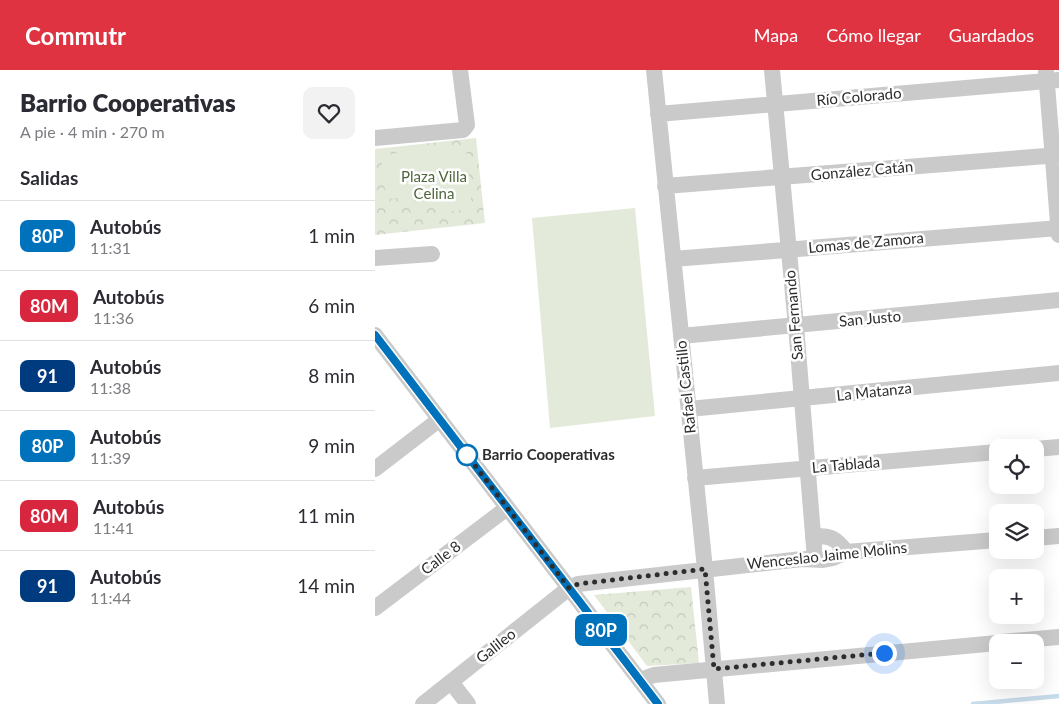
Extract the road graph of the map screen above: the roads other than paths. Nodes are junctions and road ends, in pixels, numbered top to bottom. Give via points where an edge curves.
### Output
1 (460, 70) edge
2 (654, 70) edge
3 (771, 70) edge
4 (1022, 77) edge
5 (1051, 77) edge
6 (775, 104) junction
7 (658, 114) junction
8 (375, 138) edge
9 (1056, 156) edge
10 (782, 178) junction
11 (665, 186) junction
12 (1059, 230) edge
13 (788, 249) junction
14 (432, 254) dead end
15 (375, 258) edge
16 (673, 260) junction
17 (1059, 300) edge
18 (796, 326) junction
19 (375, 335) edge
20 (681, 336) junction
21 (1059, 373) edge
22 (801, 399) junction
23 (689, 410) junction
24 (439, 419) junction
25 (1059, 447) edge
26 (1044, 448) edge
27 (989, 453) edge
28 (807, 468) junction
29 (375, 470) edge
30 (695, 478) junction
31 (507, 508) junction
32 (1059, 536) edge
33 (813, 537) junction
34 (1044, 537) edge
35 (989, 541) edge
36 (846, 552) junction
37 (815, 559) junction
38 (705, 569) junction
39 (569, 588) junction
40 (375, 608) edge
41 (1059, 637) edge
42 (1044, 638) edge
43 (989, 644) edge
44 (714, 669) junction
45 (640, 680) junction
46 (451, 682) junction
47 (423, 704) edge
48 (468, 704) edge
49 (657, 704) edge
50 (717, 704) edge

1 - 8 street via 467,125 463,130
2 - 7 street, Rafael Castillo
3 - 6 street, San Fernando
4 - 5 street, Río Colorado
4 - 6 street, Río Colorado
5 - 9 street
6 - 7 street, Río Colorado
6 - 10 street, San Fernando
7 - 11 street, Rafael Castillo
9 - 10 street, González Catán
9 - 12 street
10 - 11 street, González Catán
10 - 13 street, San Fernando
11 - 16 street, Rafael Castillo
12 - 13 street, Lomas de Zamora
13 - 16 street, Lomas de Zamora
13 - 18 street, San Fernando
14 - 15 street
16 - 20 street, Rafael Castillo
17 - 18 street, San Justo
18 - 20 street, San Justo
18 - 22 street, San Fernando
19 - 24 street
20 - 23 street, Rafael Castillo
21 - 22 street, La Matanza
22 - 23 street, La Matanza
22 - 28 street, San Fernando
23 - 30 street, Rafael Castillo
24 - 29 street
24 - 31 street
25 - 26 street
27 - 28 street, La Tablada
28 - 30 street, La Tablada
28 - 33 street, San Fernando
30 - 38 street, Rafael Castillo
31 - 39 street
31 - 40 street, Calle 8
32 - 34 street
33 - 36 street via 832,537
33 - 37 street, San Fernando
35 - 36 street, Wenceslao Jaime Molins
36 - 37 street, Wenceslao Jaime Molins via 833,558
37 - 38 street, Wenceslao Jaime Molins
38 - 39 street, Wenceslao Jaime Molins via 578,584
38 - 44 street, Rafael Castillo
39 - 45 street
39 - 46 street, Galileo
41 - 42 street
43 - 44 street
44 - 45 street via 655,675
44 - 50 street, Rafael Castillo
45 - 49 street
46 - 47 street, Galileo
46 - 48 street

